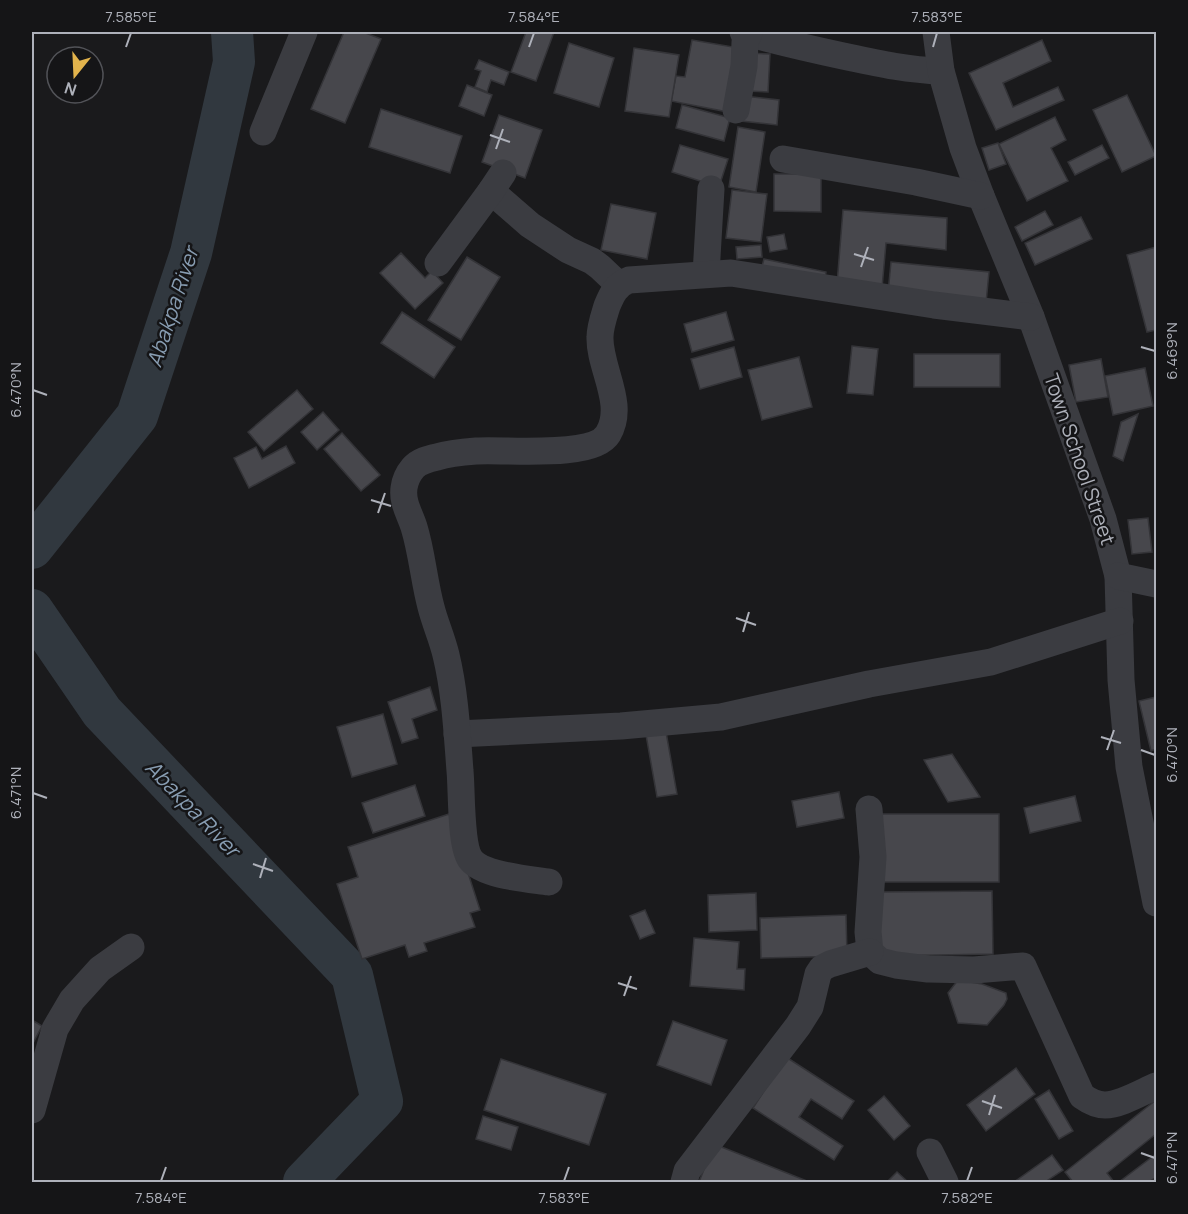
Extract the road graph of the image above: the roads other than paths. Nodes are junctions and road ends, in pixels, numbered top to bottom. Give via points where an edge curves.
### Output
1 (304, 32) edge
2 (746, 32) edge
3 (936, 32) edge
4 (941, 71) junction
5 (736, 110) dead end
6 (263, 132) dead end
7 (783, 159) dead end
8 (711, 189) dead end
9 (981, 196) junction
10 (438, 262) dead end
11 (706, 274) junction
12 (619, 285) junction
13 (1031, 317) junction
14 (1118, 576) junction
15 (1156, 584) edge
16 (1120, 621) junction
17 (457, 734) junction
18 (869, 809) dead end
19 (549, 882) dead end
20 (1156, 903) edge
21 (132, 947) dead end
22 (870, 952) junction
23 (1156, 1086) edge
24 (32, 1110) edge
25 (930, 1152) dead end
26 (684, 1182) edge
27 (945, 1182) edge

1 - 6 street
2 - 4 street via 914,70
2 - 5 street
3 - 4 street, Town School Street
4 - 9 street, Town School Street
7 - 9 street
8 - 11 street
9 - 13 street, Town School Street
10 - 12 street via 497,182 530,225 600,267
11 - 12 street via 629,280
11 - 13 street via 731,273
12 - 17 street via 604,314 600,338 614,412 613,424 601,442 565,450 448,454 415,465 407,476 405,503 446,656
13 - 14 street, Town School Street via 1103,519
14 - 15 street
14 - 16 street, Town School Street
16 - 17 street via 991,662 721,717
16 - 20 street, Town School Street via 1129,767
17 - 19 street via 463,827 471,860 487,871
18 - 22 street via 873,857 867,932
21 - 24 street via 100,969 72,1000 56,1029
22 - 23 street via 880,961 928,969 1023,966 1082,1096 1104,1105
22 - 26 street via 822,968 810,1007 798,1026 687,1171
25 - 27 street

